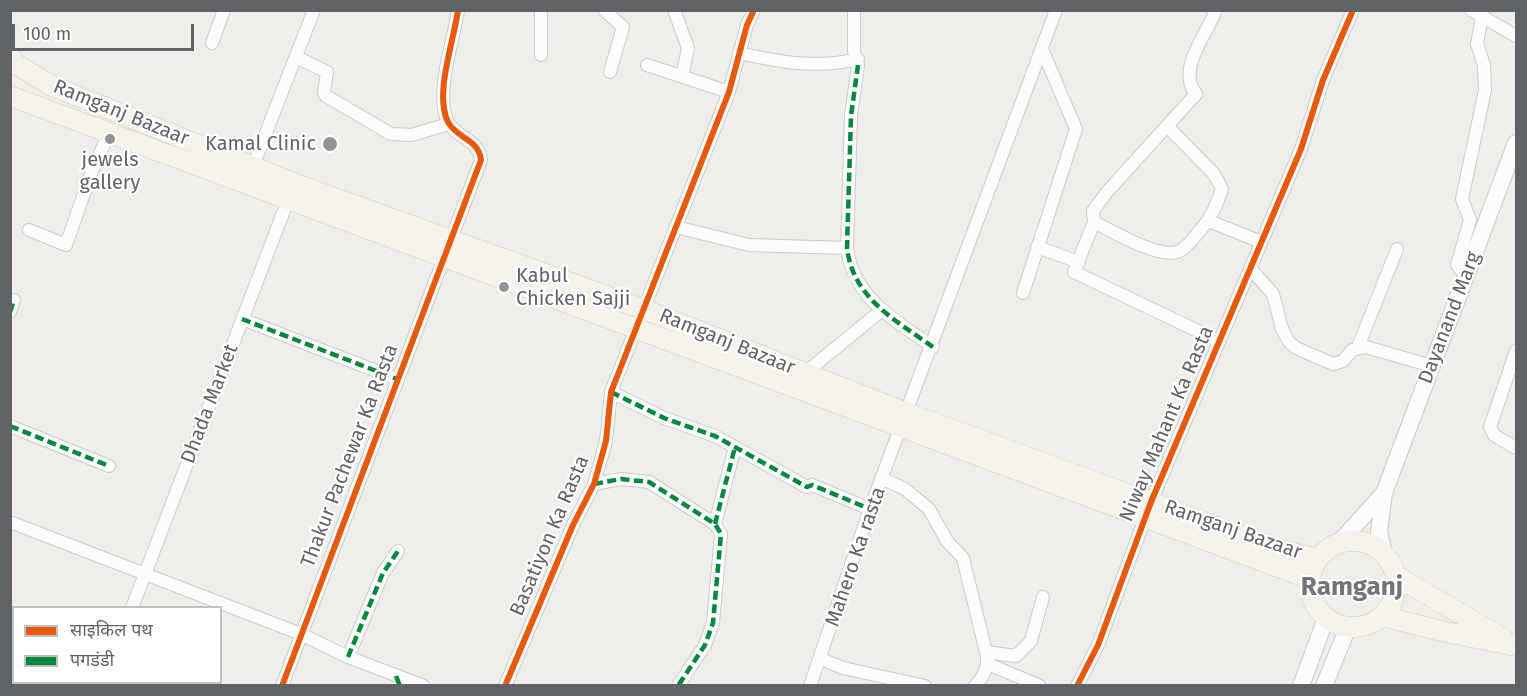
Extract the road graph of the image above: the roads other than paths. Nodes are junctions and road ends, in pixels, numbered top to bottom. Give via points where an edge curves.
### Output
1 (224, 10) edge
2 (314, 10) edge
3 (458, 10) edge
4 (542, 10) edge
5 (604, 10) edge
6 (674, 10) edge
7 (754, 10) edge
8 (854, 10) edge
9 (1056, 10) edge
10 (1216, 10) edge
11 (1353, 10) edge
12 (1476, 13) edge
13 (1516, 36) edge
14 (212, 43) dead end
15 (1042, 49) junction
16 (739, 53) junction
17 (541, 55) dead end
18 (10, 56) edge
19 (296, 57) junction
20 (858, 59) junction
21 (647, 66) dead end
22 (610, 72) dead end
23 (682, 77) junction
24 (729, 92) junction
25 (10, 96) edge
26 (448, 124) junction
27 (1167, 126) junction
28 (111, 131) junction
29 (1516, 143) edge
30 (249, 175) junction
31 (288, 200) junction
32 (1209, 220) junction
33 (1094, 222) junction
34 (676, 227) junction
35 (29, 230) dead end
36 (1261, 242) junction
37 (1037, 246) junction
38 (447, 248) junction
39 (847, 248) junction
40 (1397, 249) dead end
41 (1079, 262) junction
42 (1250, 268) junction
43 (1466, 276) junction
44 (1023, 293) dead end
45 (882, 310) junction
46 (242, 319) junction
47 (640, 319) junction
48 (1219, 341) junction
49 (933, 346) junction
50 (1358, 347) junction
51 (1516, 352) edge
52 (1432, 366) junction
53 (805, 373) junction
54 (397, 379) junction
55 (611, 392) junction
56 (904, 421) junction
57 (10, 426) edge
58 (735, 447) junction
59 (1516, 448) edge
60 (109, 466) dead end
61 (883, 479) junction
62 (594, 484) junction
63 (1384, 494) junction
64 (870, 509) junction
65 (1148, 509) junction
66 (10, 522) edge
67 (715, 524) junction
68 (1338, 544) junction
69 (398, 551) dead end
70 (1384, 554) junction
71 (1318, 559) junction
72 (145, 574) junction
73 (1396, 576) junction
74 (1310, 579) junction
75 (1043, 597) dead end
76 (133, 606) edge
77 (1382, 616) junction
78 (1326, 618) junction
79 (1348, 627) junction
80 (301, 634) junction
81 (1513, 645) edge
82 (348, 657) junction
83 (987, 658) junction
84 (821, 659) junction
85 (398, 681) edge
86 (1015, 681) edge
87 (282, 686) edge
88 (424, 686) edge
89 (505, 686) edge
90 (678, 686) edge
91 (810, 686) edge
92 (925, 686) edge
93 (975, 686) edge
94 (1040, 686) edge
95 (1077, 686) edge
96 (1301, 686) edge
97 (1324, 686) edge

1 - 14 street
2 - 19 street
3 - 26 street via 443,100
4 - 17 street
5 - 22 street via 623,27
6 - 23 street via 688,48
7 - 16 street, Basatiyon Ka Rasta
8 - 20 street via 854,51
9 - 15 street, Mahero Ka rasta
10 - 27 street via 1191,59 1189,81 1196,94
11 - 36 street, Niway Mahant Ka Rasta
12 - 13 street
12 - 43 street via 1485,90 1462,199 1470,220 1456,265
15 - 37 street via 1076,129
15 - 49 street, Mahero Ka rasta
16 - 20 street via 807,65
16 - 24 street, Basatiyon Ka Rasta
18 - 30 main road, Ramganj Bazaar via 14,63 52,86
19 - 26 street via 327,72 326,96 391,134 412,135
19 - 30 street
20 - 39 street via 851,116
21 - 23 street
23 - 24 street
24 - 34 street, Basatiyon Ka Rasta
25 - 28 main road, Ramganj Bazaar
26 - 38 street, Thakur Pachewar Ka Rasta via 472,142 480,151 481,160
27 - 32 street via 1214,174 1222,189
27 - 33 street via 1107,192 1093,211
28 - 30 main road, Ramganj Bazaar
28 - 35 street via 66,245
29 - 43 street, Dayanand Marg
30 - 31 main road, Ramganj Bazaar
30 - 38 main road, Ramganj Bazaar
31 - 38 main road, Ramganj Bazaar
31 - 46 street, Dhada Market
32 - 33 street via 1183,249 1171,253 1134,243
32 - 36 street
33 - 41 street
34 - 39 street via 749,245
34 - 47 street, Basatiyon Ka Rasta
36 - 42 street, Niway Mahant Ka Rasta
37 - 41 street
37 - 44 street
38 - 47 main road, Ramganj Bazaar
38 - 54 street, Thakur Pachewar Ka Rasta
39 - 45 street via 857,282
40 - 50 street
41 - 48 street via 1074,272
42 - 48 street, Niway Mahant Ka Rasta
42 - 50 street via 1273,294 1284,336 1296,348 1339,364
43 - 52 street, Dayanand Marg
45 - 49 street
45 - 53 street
46 - 54 street
46 - 72 street, Dhada Market
47 - 53 main road, Ramganj Bazaar
47 - 55 street, Basatiyon Ka Rasta
47 - 56 main road, Ramganj Bazaar
48 - 65 street, Niway Mahant Ka Rasta
49 - 56 street, Mahero Ka rasta
50 - 52 street via 1374,348
51 - 59 street via 1490,427 1494,435
52 - 63 street, Dayanand Marg
53 - 56 main road, Ramganj Bazaar
54 - 80 street, Thakur Pachewar Ka Rasta
55 - 58 street
55 - 62 street, Basatiyon Ka Rasta via 606,441
56 - 61 street, Mahero Ka rasta
56 - 65 main road, Ramganj Bazaar
57 - 60 street
58 - 64 street via 807,487 812,485
58 - 67 street
61 - 64 street, Mahero Ka rasta
61 - 83 street via 905,489 928,509 947,541 963,558
62 - 67 street via 621,479 649,482
62 - 89 street, Basatiyon Ka Rasta
63 - 68 street
63 - 70 street via 1378,532
64 - 84 street, Mahero Ka rasta
65 - 71 main road, Ramganj Bazaar
65 - 74 main road, Ramganj Bazaar
65 - 95 street, Niway Mahant Ka Rasta via 1098,645
66 - 72 street
67 - 90 street via 721,534 714,622 705,645
68 - 70 main road via 1356,541
68 - 71 main road
69 - 82 street via 383,573
70 - 73 main road
71 - 74 main road
72 - 76 street, Dhada Market
72 - 80 street
73 - 77 main road via 1394,600
73 - 81 main road
74 - 78 main road via 1313,600
75 - 83 street via 1031,641 1017,656
77 - 79 main road via 1360,627
77 - 81 main road
78 - 79 main road
78 - 96 street
79 - 97 street
80 - 82 street
80 - 87 street, Thakur Pachewar Ka Rasta
82 - 85 street
83 - 86 street
83 - 93 street via 983,678
84 - 91 street, Mahero Ka rasta
84 - 92 street via 843,668
85 - 88 street
86 - 94 street

